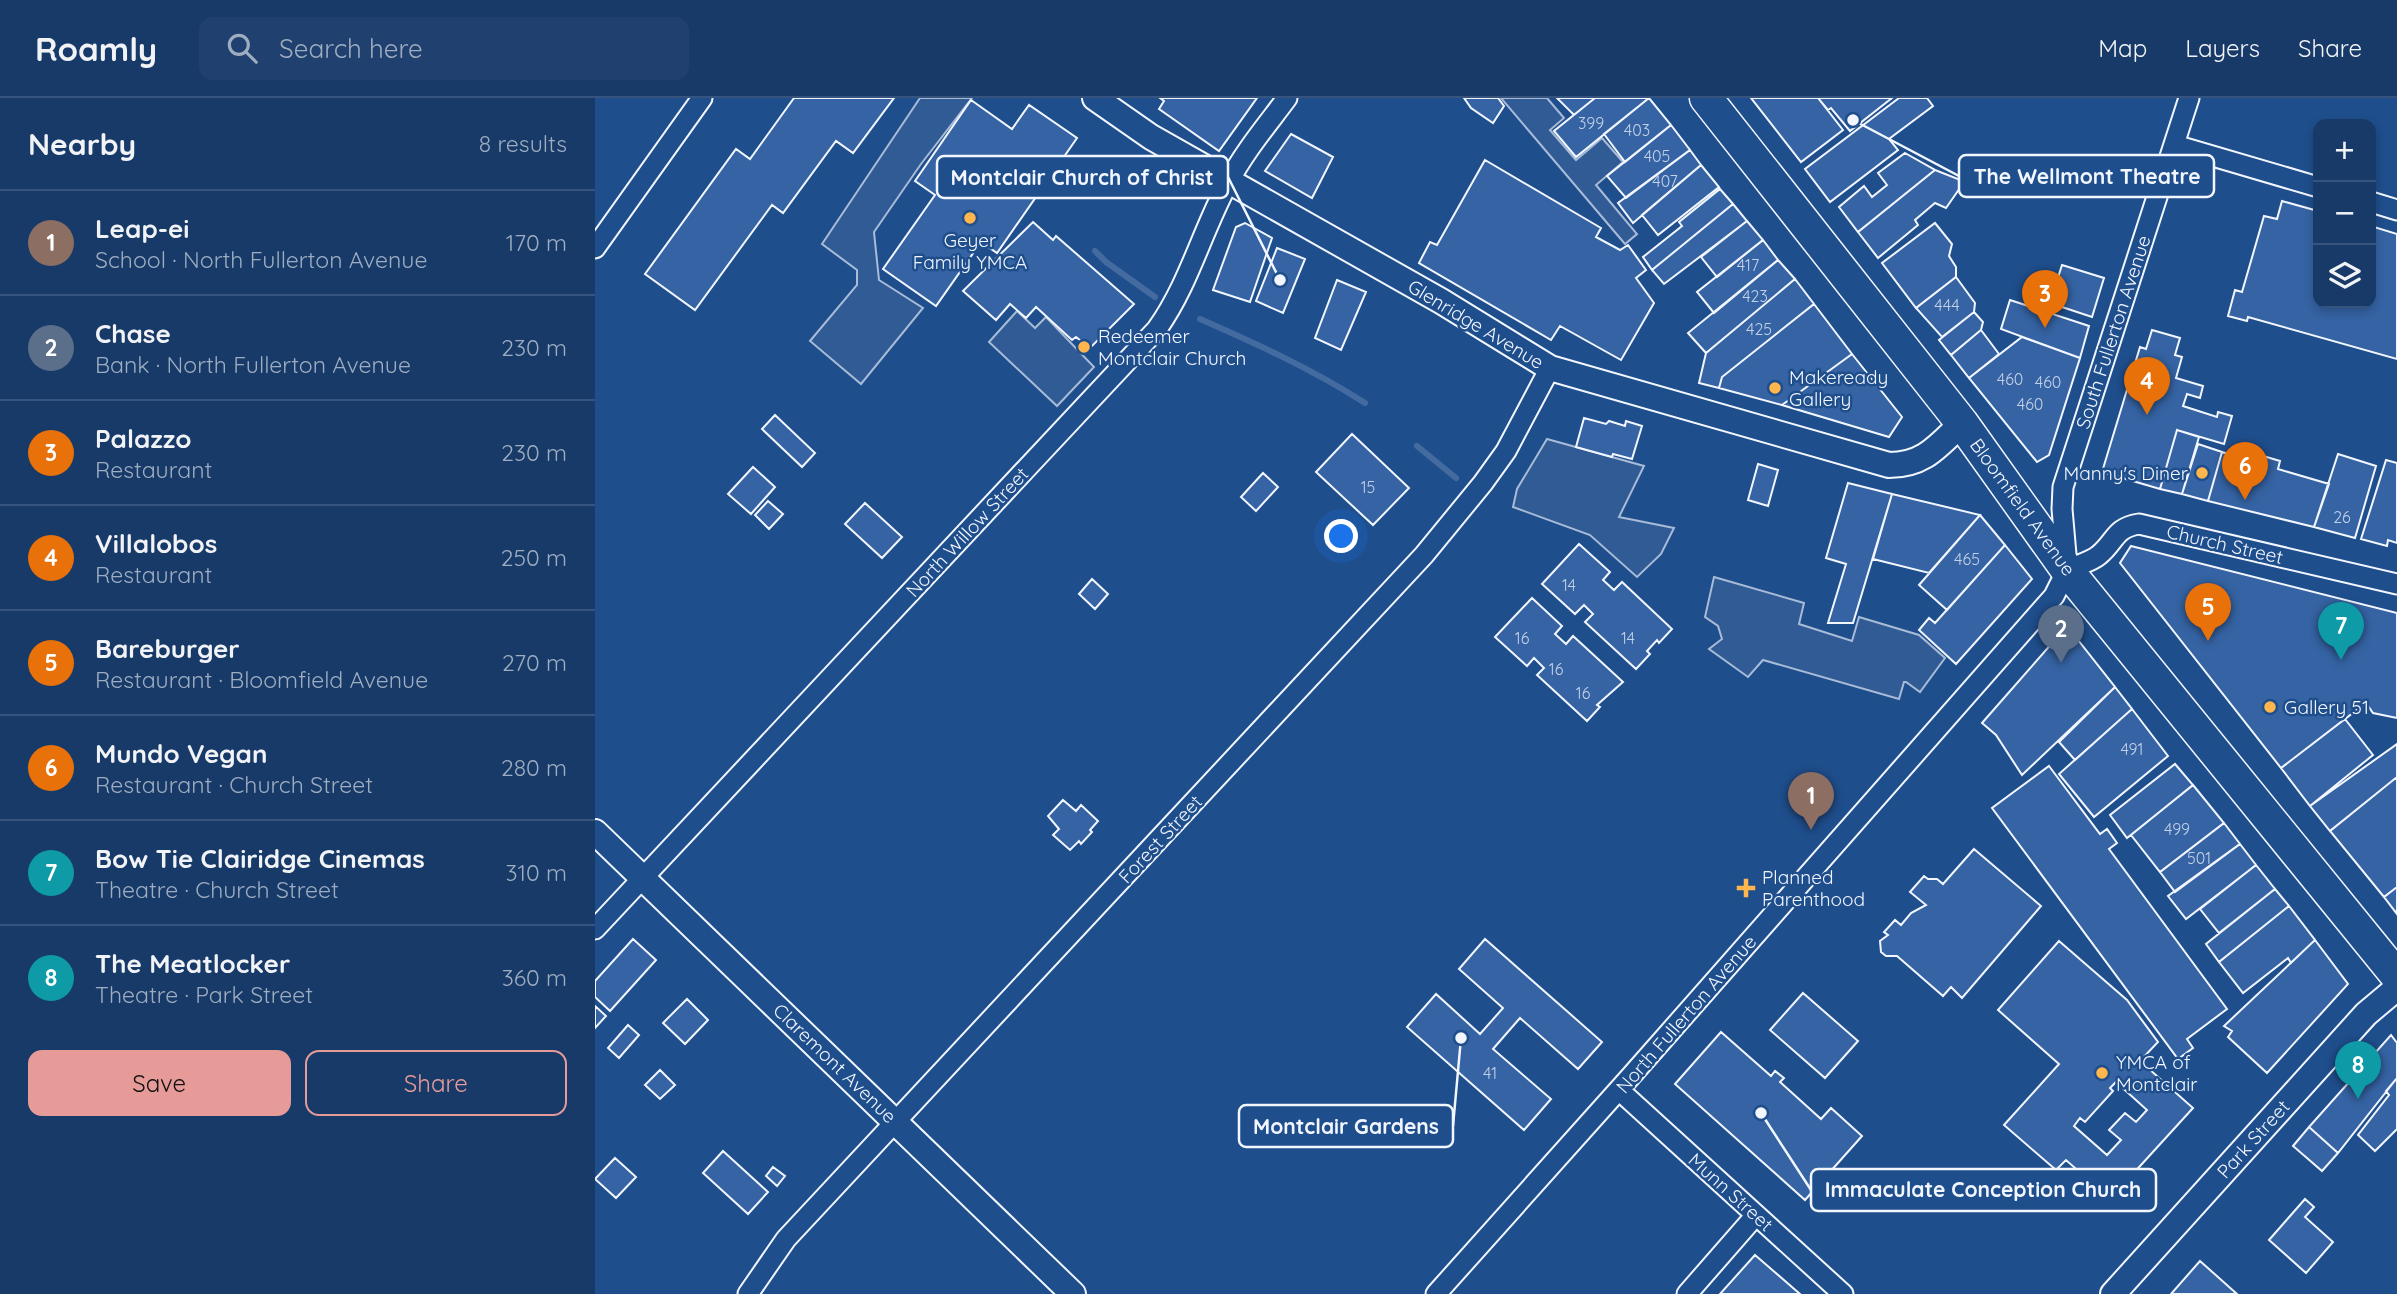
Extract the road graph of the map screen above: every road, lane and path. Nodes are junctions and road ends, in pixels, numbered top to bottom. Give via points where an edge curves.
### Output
1 (702, 98) edge
2 (1095, 98) edge
3 (1287, 98) edge
4 (1706, 98) edge
5 (2189, 98) edge
6 (2175, 145) junction
7 (1229, 181) junction
8 (2313, 186) edge
9 (2376, 204) edge
10 (2397, 210) edge
11 (595, 248) edge
12 (1550, 368) junction
13 (1962, 423) junction
14 (2067, 570) junction
15 (2397, 584) edge
16 (595, 832) edge
17 (642, 877) junction
18 (595, 929) edge
19 (2397, 976) edge
20 (2397, 988) edge
21 (1619, 1090) junction
22 (896, 1122) junction
23 (1756, 1215) junction
24 (748, 1294) edge
25 (1073, 1294) edge
26 (1436, 1294) edge
27 (1687, 1294) edge
28 (1843, 1294) edge
29 (2113, 1294) edge

1 - 11 street
2 - 7 street, Glenridge Avenue via 1151,137
3 - 7 street, North Willow Street
4 - 13 main road, Bloomfield Avenue
5 - 6 street, South Fullerton Avenue
6 - 8 street
6 - 14 street, South Fullerton Avenue via 2063,487
7 - 12 street, Glenridge Avenue
7 - 17 street, North Willow Street via 1173,307 1157,329
9 - 10 street
12 - 13 street, Glenridge Avenue via 1889,465 1921,460
12 - 22 street, Forest Street via 1513,440 1424,555
13 - 14 main road, Bloomfield Avenue
14 - 15 street, Church Street via 2098,555 2126,526 2139,524
14 - 19 main road, Bloomfield Avenue
14 - 21 street, North Fullerton Avenue via 2054,596
16 - 17 street, Claremont Avenue
17 - 18 street, North Willow Street
17 - 22 street, Claremont Avenue
20 - 29 street, Park Street via 2366,1014
21 - 23 street, Munn Street
21 - 26 street, North Fullerton Avenue
22 - 24 street, Forest Street via 786,1238
22 - 25 street, Claremont Avenue
23 - 27 street
23 - 28 street, Munn Street

